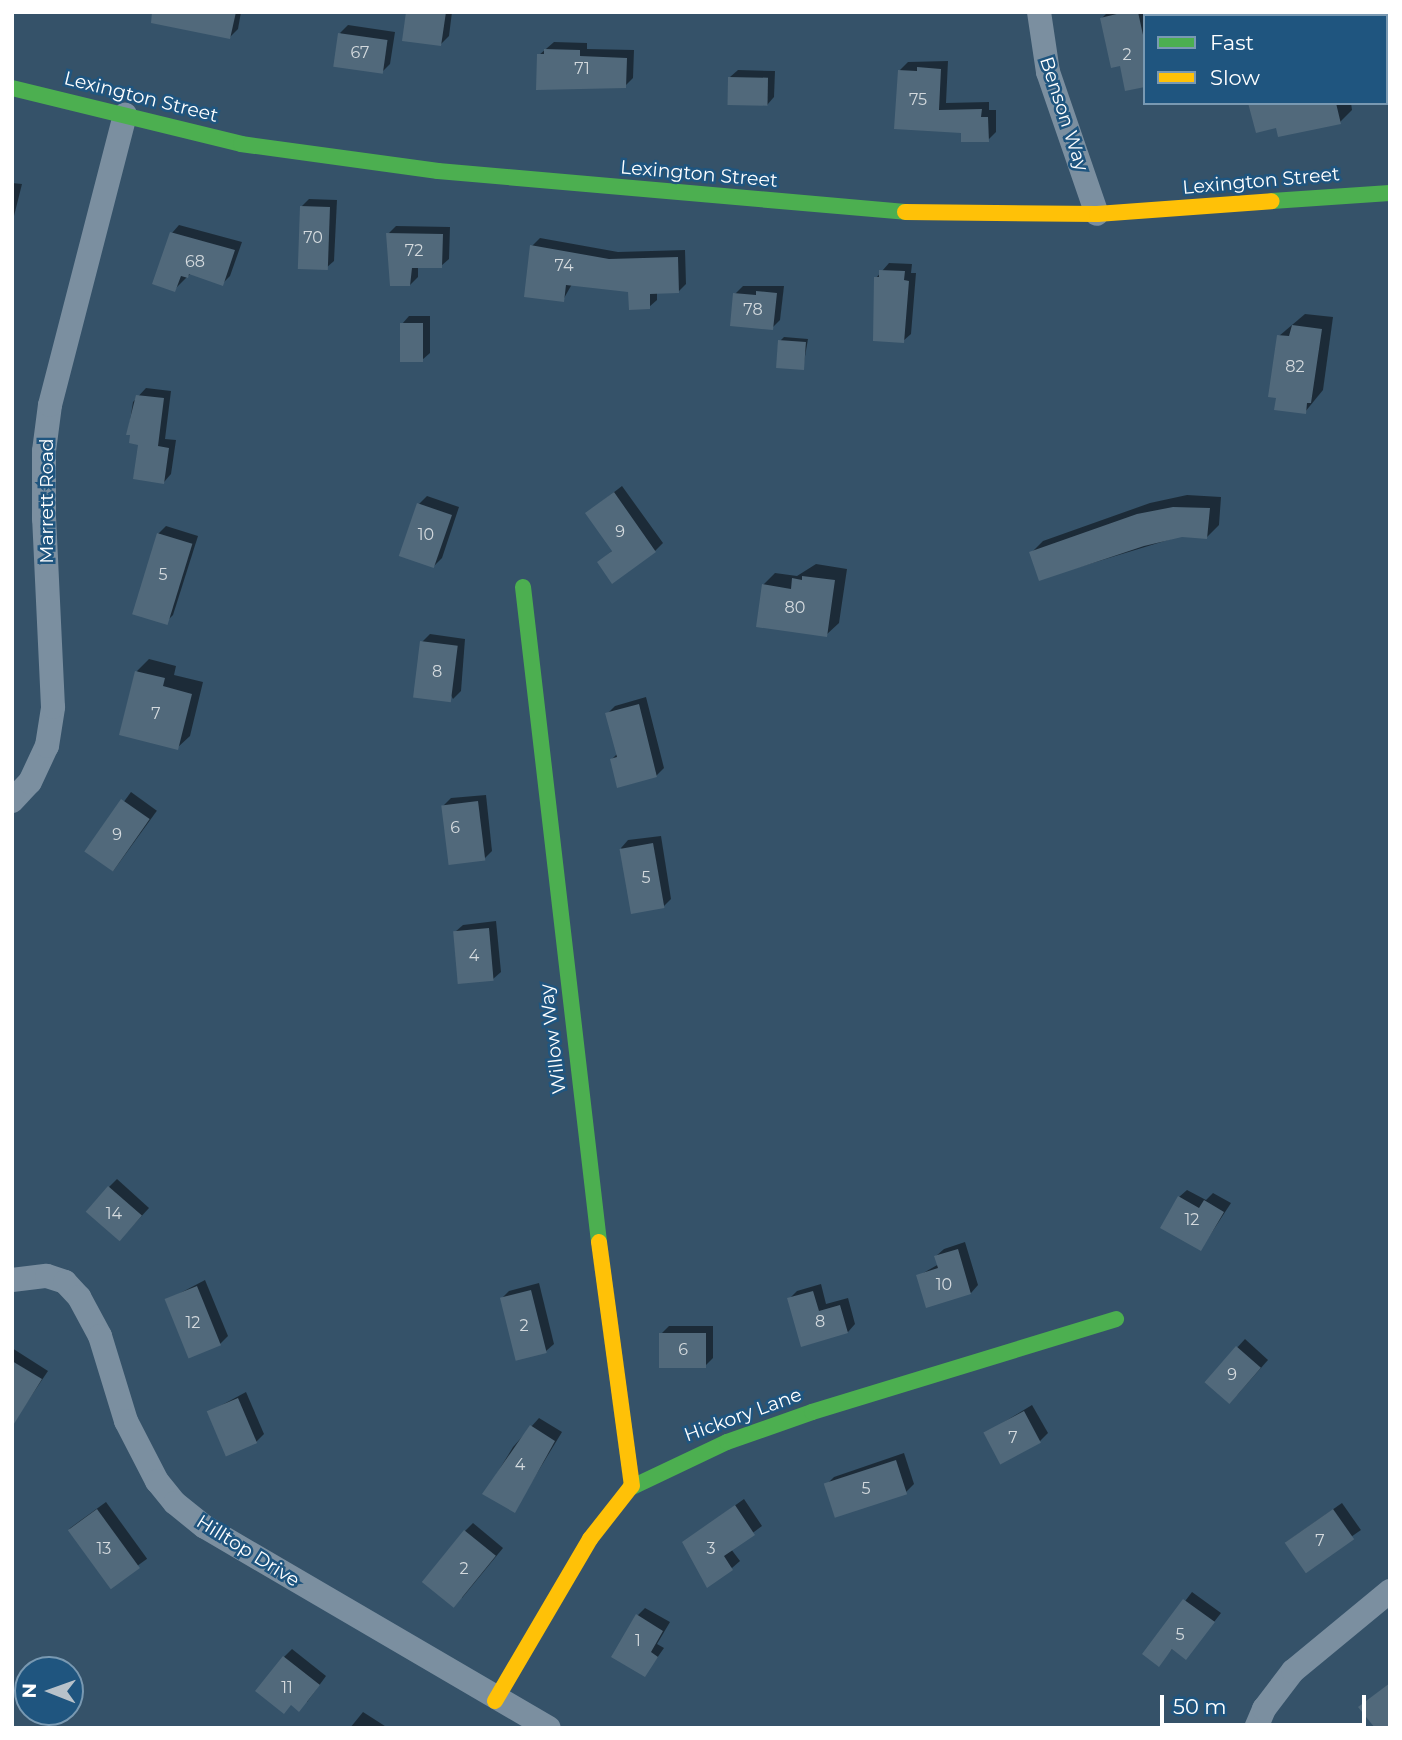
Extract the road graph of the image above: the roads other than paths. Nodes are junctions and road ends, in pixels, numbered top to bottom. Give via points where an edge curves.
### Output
1 (1039, 12) edge
2 (12, 88) edge
3 (125, 115) junction
4 (1390, 193) edge
5 (1097, 214) junction
6 (523, 587) dead end
7 (12, 801) edge
8 (12, 1280) edge
9 (1116, 1320) dead end
10 (632, 1486) junction
11 (1390, 1591) edge
12 (495, 1701) junction
13 (549, 1728) edge
14 (1256, 1728) edge

1 - 5 street, Benson Way via 1048,72
2 - 3 street, Lexington Street
3 - 5 street, Lexington Street via 242,144 438,172 948,216
3 - 7 street, Marrett Road via 50,405 44,451 44,519 53,707 47,746 30,782
4 - 5 street, Lexington Street
6 - 10 street, Willow Way via 614,1375
8 - 12 street, Hilltop Drive via 47,1276 65,1282 79,1297 100,1336 126,1421 157,1481 175,1503 205,1527
9 - 10 street, Hickory Lane via 812,1412 727,1442
10 - 12 street, Hickory Lane via 590,1539
11 - 14 street via 1293,1671 1264,1709
12 - 13 street, Hilltop Drive

